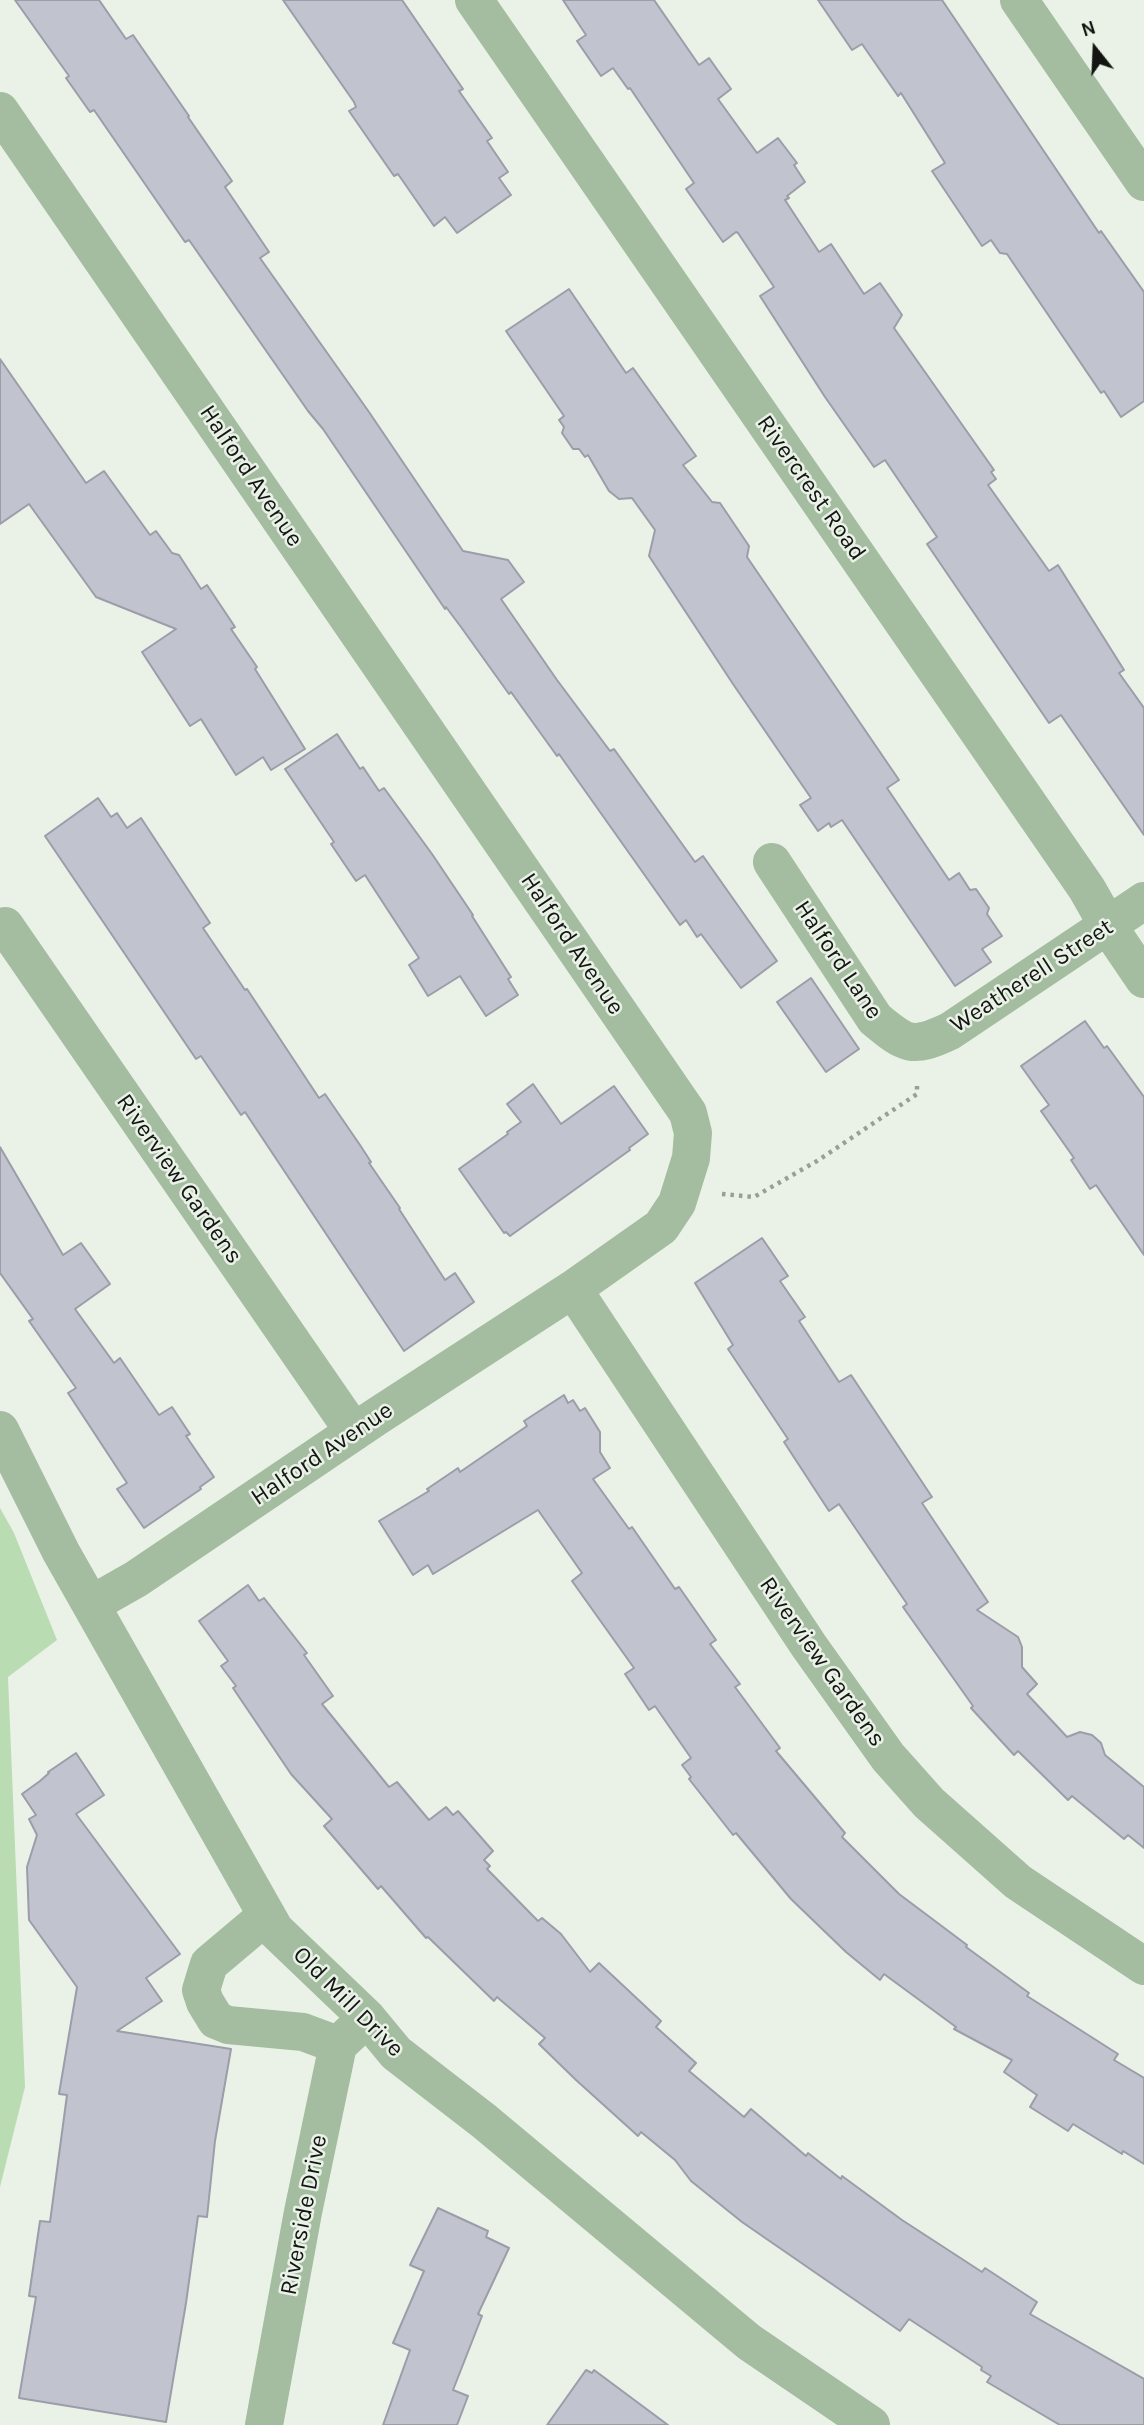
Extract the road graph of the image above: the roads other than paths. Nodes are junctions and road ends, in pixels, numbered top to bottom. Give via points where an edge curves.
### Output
1 (474, 0) edge
2 (1019, 0) edge
3 (0, 111) edge
4 (1144, 182) edge
5 (772, 862) dead end
6 (1144, 901) edge
7 (5, 926) dead end
8 (1108, 926) junction
9 (1144, 979) edge
10 (916, 1044) joint
11 (573, 1289) junction
12 (0, 1430) edge
13 (354, 1432) junction
14 (92, 1604) junction
15 (266, 1916) junction
16 (1144, 1966) edge
17 (367, 2018) junction
18 (338, 2045) junction
19 (264, 2425) edge
20 (871, 2425) edge

1 - 8 street, Rivercrest Road via 1087,889
2 - 4 street
3 - 11 street, Halford Avenue via 688,1113 693,1133 691,1158 677,1203 662,1227
5 - 10 street, Halford Lane via 875,1019
6 - 8 street, Weatherell Street
7 - 13 street, Riverview Gardens
8 - 9 street, Rivercrest Road
8 - 10 street, Weatherell Street via 950,1031
11 - 13 street, Halford Avenue
11 - 16 street, Riverview Gardens via 809,1646 888,1757 929,1803 1017,1882
12 - 14 street, Old Mill Drive
13 - 14 street, Halford Avenue
14 - 15 street, Old Mill Drive
15 - 17 street, Old Mill Drive
15 - 18 street via 209,1964 201,1990 205,2002 216,2020 228,2025 303,2032
17 - 18 street
17 - 20 street, Old Mill Drive via 396,2053 749,2342
18 - 19 street, Riverside Drive

